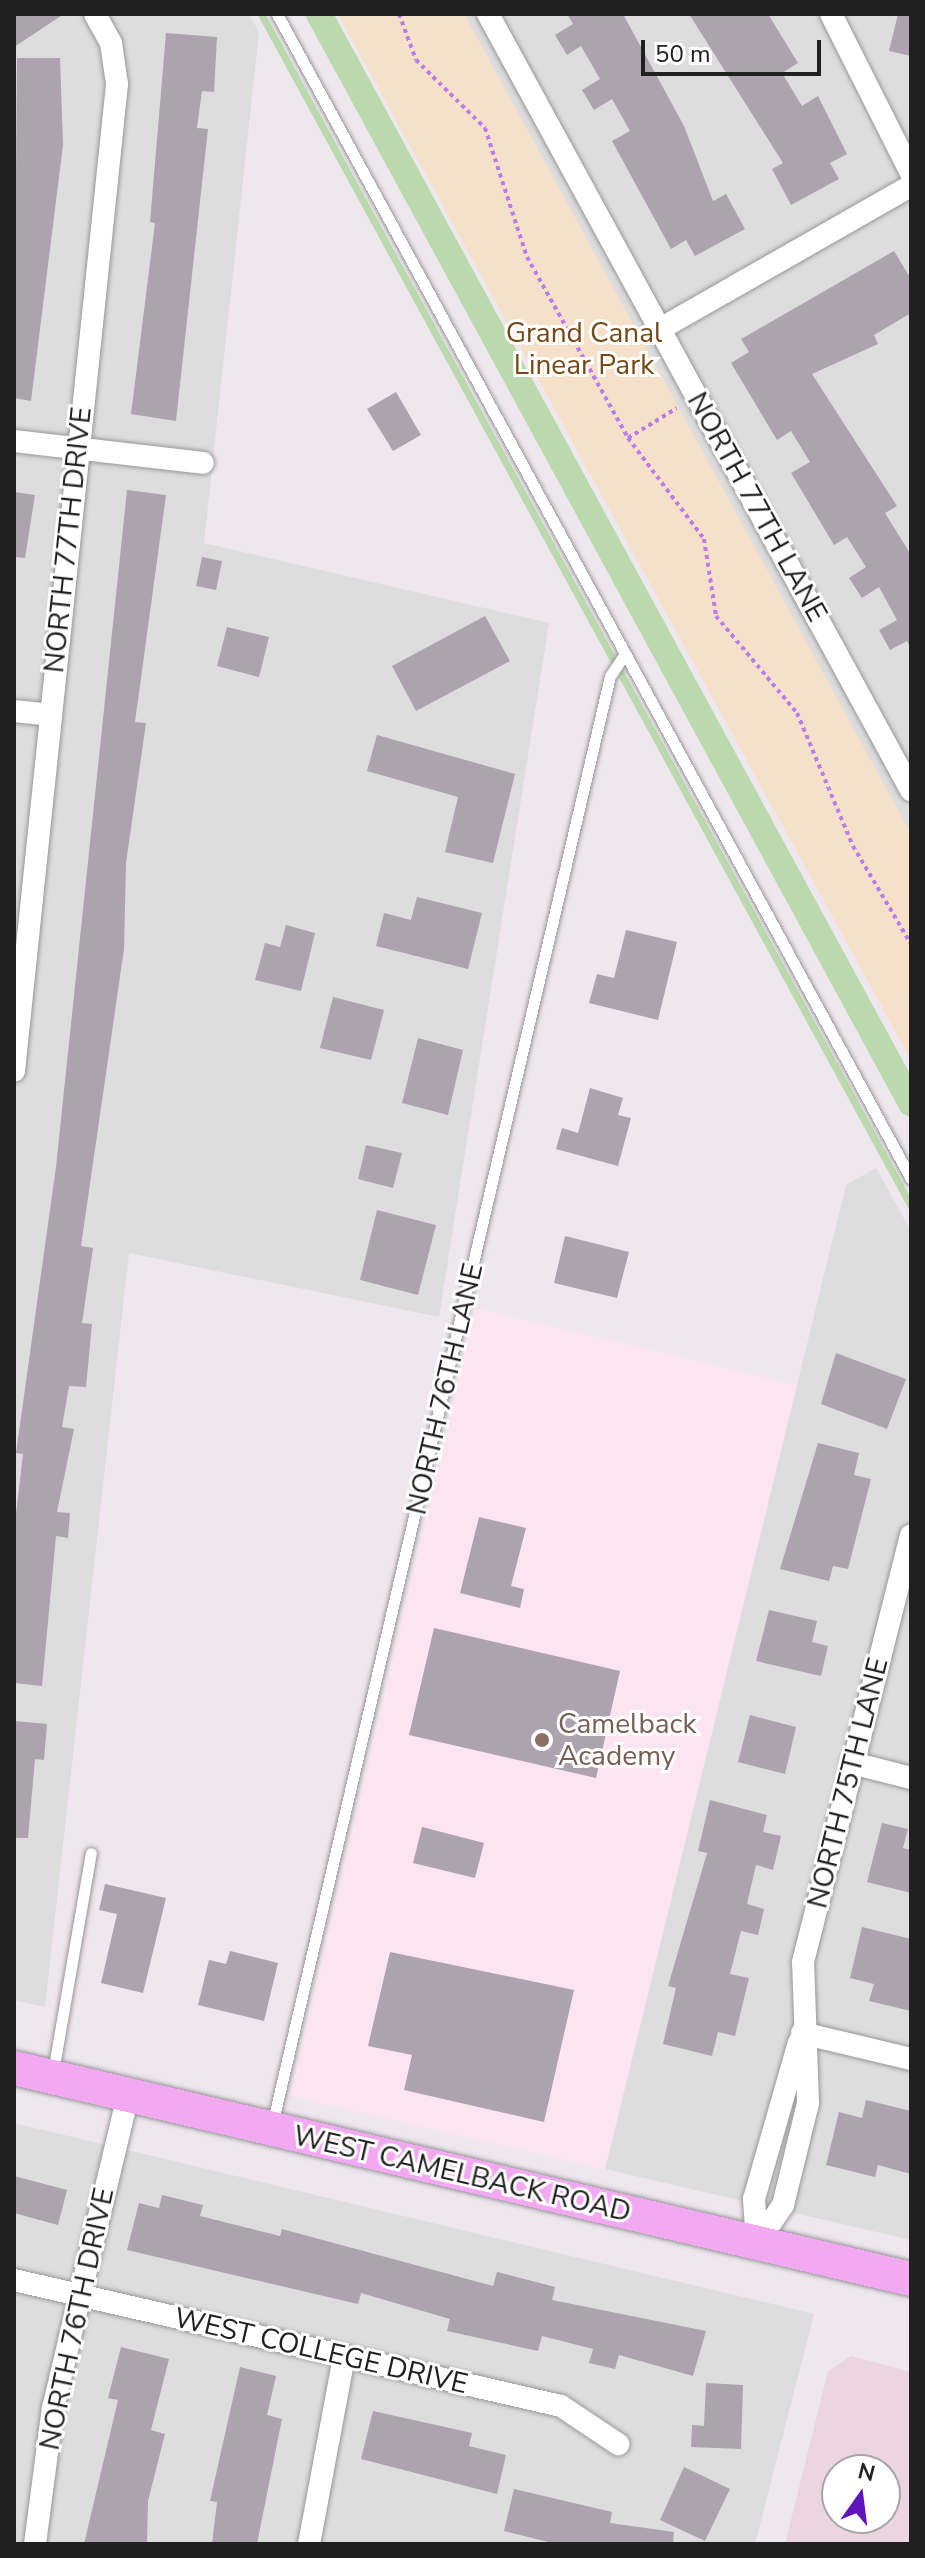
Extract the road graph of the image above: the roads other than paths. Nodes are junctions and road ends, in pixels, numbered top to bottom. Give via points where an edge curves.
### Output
1 (95, 14) edge
2 (277, 14) edge
3 (488, 14) edge
4 (831, 14) edge
5 (911, 173) edge
6 (911, 186) edge
7 (660, 329) junction
8 (14, 441) edge
9 (78, 450) junction
10 (203, 463) dead end
11 (623, 657) junction
12 (14, 711) edge
13 (50, 715) junction
14 (911, 790) edge
15 (19, 985) edge
16 (14, 1071) edge
17 (911, 1179) edge
18 (911, 1535) edge
19 (852, 1763) junction
20 (911, 1778) edge
21 (91, 1853) dead end
22 (802, 2033) junction
23 (911, 2059) edge
24 (14, 2068) edge
25 (52, 2077) junction
26 (128, 2095) junction
27 (271, 2128) junction
28 (757, 2243) junction
29 (911, 2279) edge
30 (14, 2280) edge
31 (79, 2295) junction
32 (344, 2357) junction
33 (618, 2444) dead end
34 (35, 2544) edge
35 (309, 2544) edge

1 - 9 street, NORTH 77TH DRIVE via 111,43 117,84
2 - 11 lane
3 - 7 street, NORTH 77TH LANE
4 - 5 street
6 - 7 street
7 - 14 street, NORTH 77TH LANE
8 - 9 street
9 - 10 street
9 - 13 street, NORTH 77TH DRIVE
11 - 17 lane
11 - 27 lane, NORTH 76TH LANE via 610,676
12 - 13 street
13 - 15 street, NORTH 77TH DRIVE
15 - 16 street, NORTH 77TH DRIVE
18 - 19 street, NORTH 75TH LANE
19 - 20 street
19 - 22 street, NORTH 75TH LANE via 803,1962
21 - 25 lane
22 - 23 street
22 - 28 street, NORTH 75TH LANE via 754,2199
22 - 28 street, NORTH 75TH LANE via 808,2103 783,2205
24 - 25 main road, WEST CAMELBACK ROAD
25 - 26 main road, WEST CAMELBACK ROAD
26 - 27 main road, WEST CAMELBACK ROAD
26 - 31 street, NORTH 76TH DRIVE
27 - 28 main road, WEST CAMELBACK ROAD
28 - 29 main road, WEST CAMELBACK ROAD
30 - 31 street, WEST COLLEGE DRIVE
31 - 32 street, WEST COLLEGE DRIVE
31 - 34 street, NORTH 76TH DRIVE via 53,2408
32 - 33 street, WEST COLLEGE DRIVE via 561,2406
32 - 35 street

